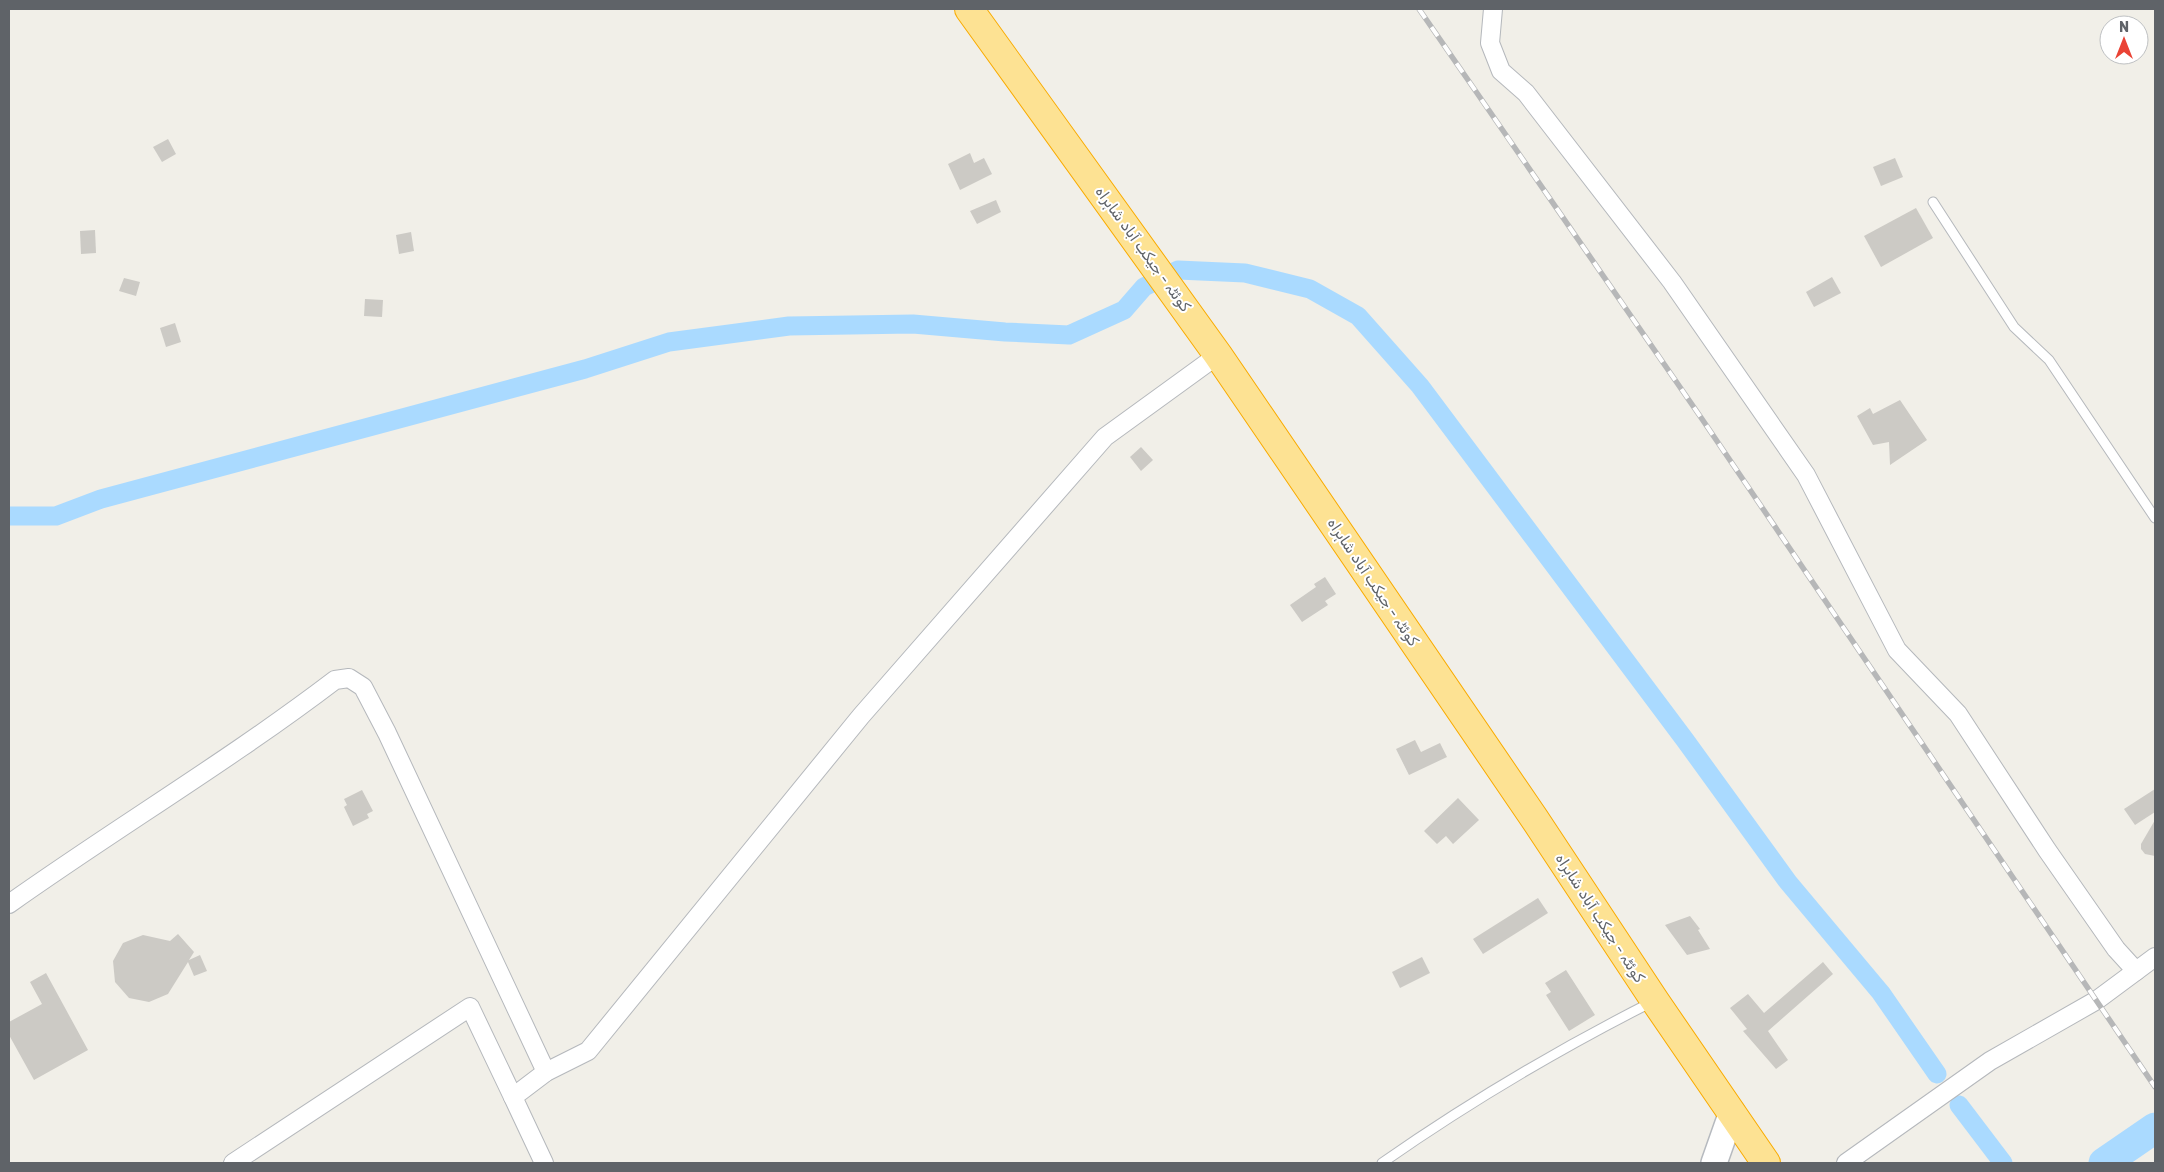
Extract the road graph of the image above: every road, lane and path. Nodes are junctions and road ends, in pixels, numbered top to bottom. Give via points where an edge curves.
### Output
1 (970, 9) edge
2 (1492, 9) edge
3 (1933, 202) dead end
4 (1218, 355) junction
5 (2155, 518) edge
6 (9, 904) edge
7 (2155, 957) edge
8 (2136, 971) junction
9 (1655, 1001) junction
10 (546, 1072) junction
11 (513, 1097) junction
12 (1732, 1112) junction
13 (233, 1163) edge
14 (544, 1163) edge
15 (1382, 1163) edge
16 (1714, 1163) edge
17 (1766, 1163) edge
18 (1846, 1163) edge

1 - 4 highway, کوئٹہ - جیکب آباد شاہراہ
2 - 8 street via 1490,43 1501,71 1526,93 1672,282 1806,475 1897,650 1958,714 2047,850 2116,949
3 - 5 lane via 2014,327 2049,360
4 - 9 highway, کوئٹہ - جیکب آباد شاہراہ
4 - 10 street via 1104,436 861,716 588,1051
6 - 10 street via 237,751 335,680 349,678 363,687 387,733
7 - 8 street
8 - 18 street via 2097,1000 1990,1061
9 - 12 highway, کوئٹہ - جیکب آباد شاہراہ
9 - 15 lane via 1583,1037
10 - 11 street
11 - 13 street via 470,1007
11 - 14 street
12 - 16 street
12 - 17 highway, کوئٹہ - جیکب آباد شاہراہ

